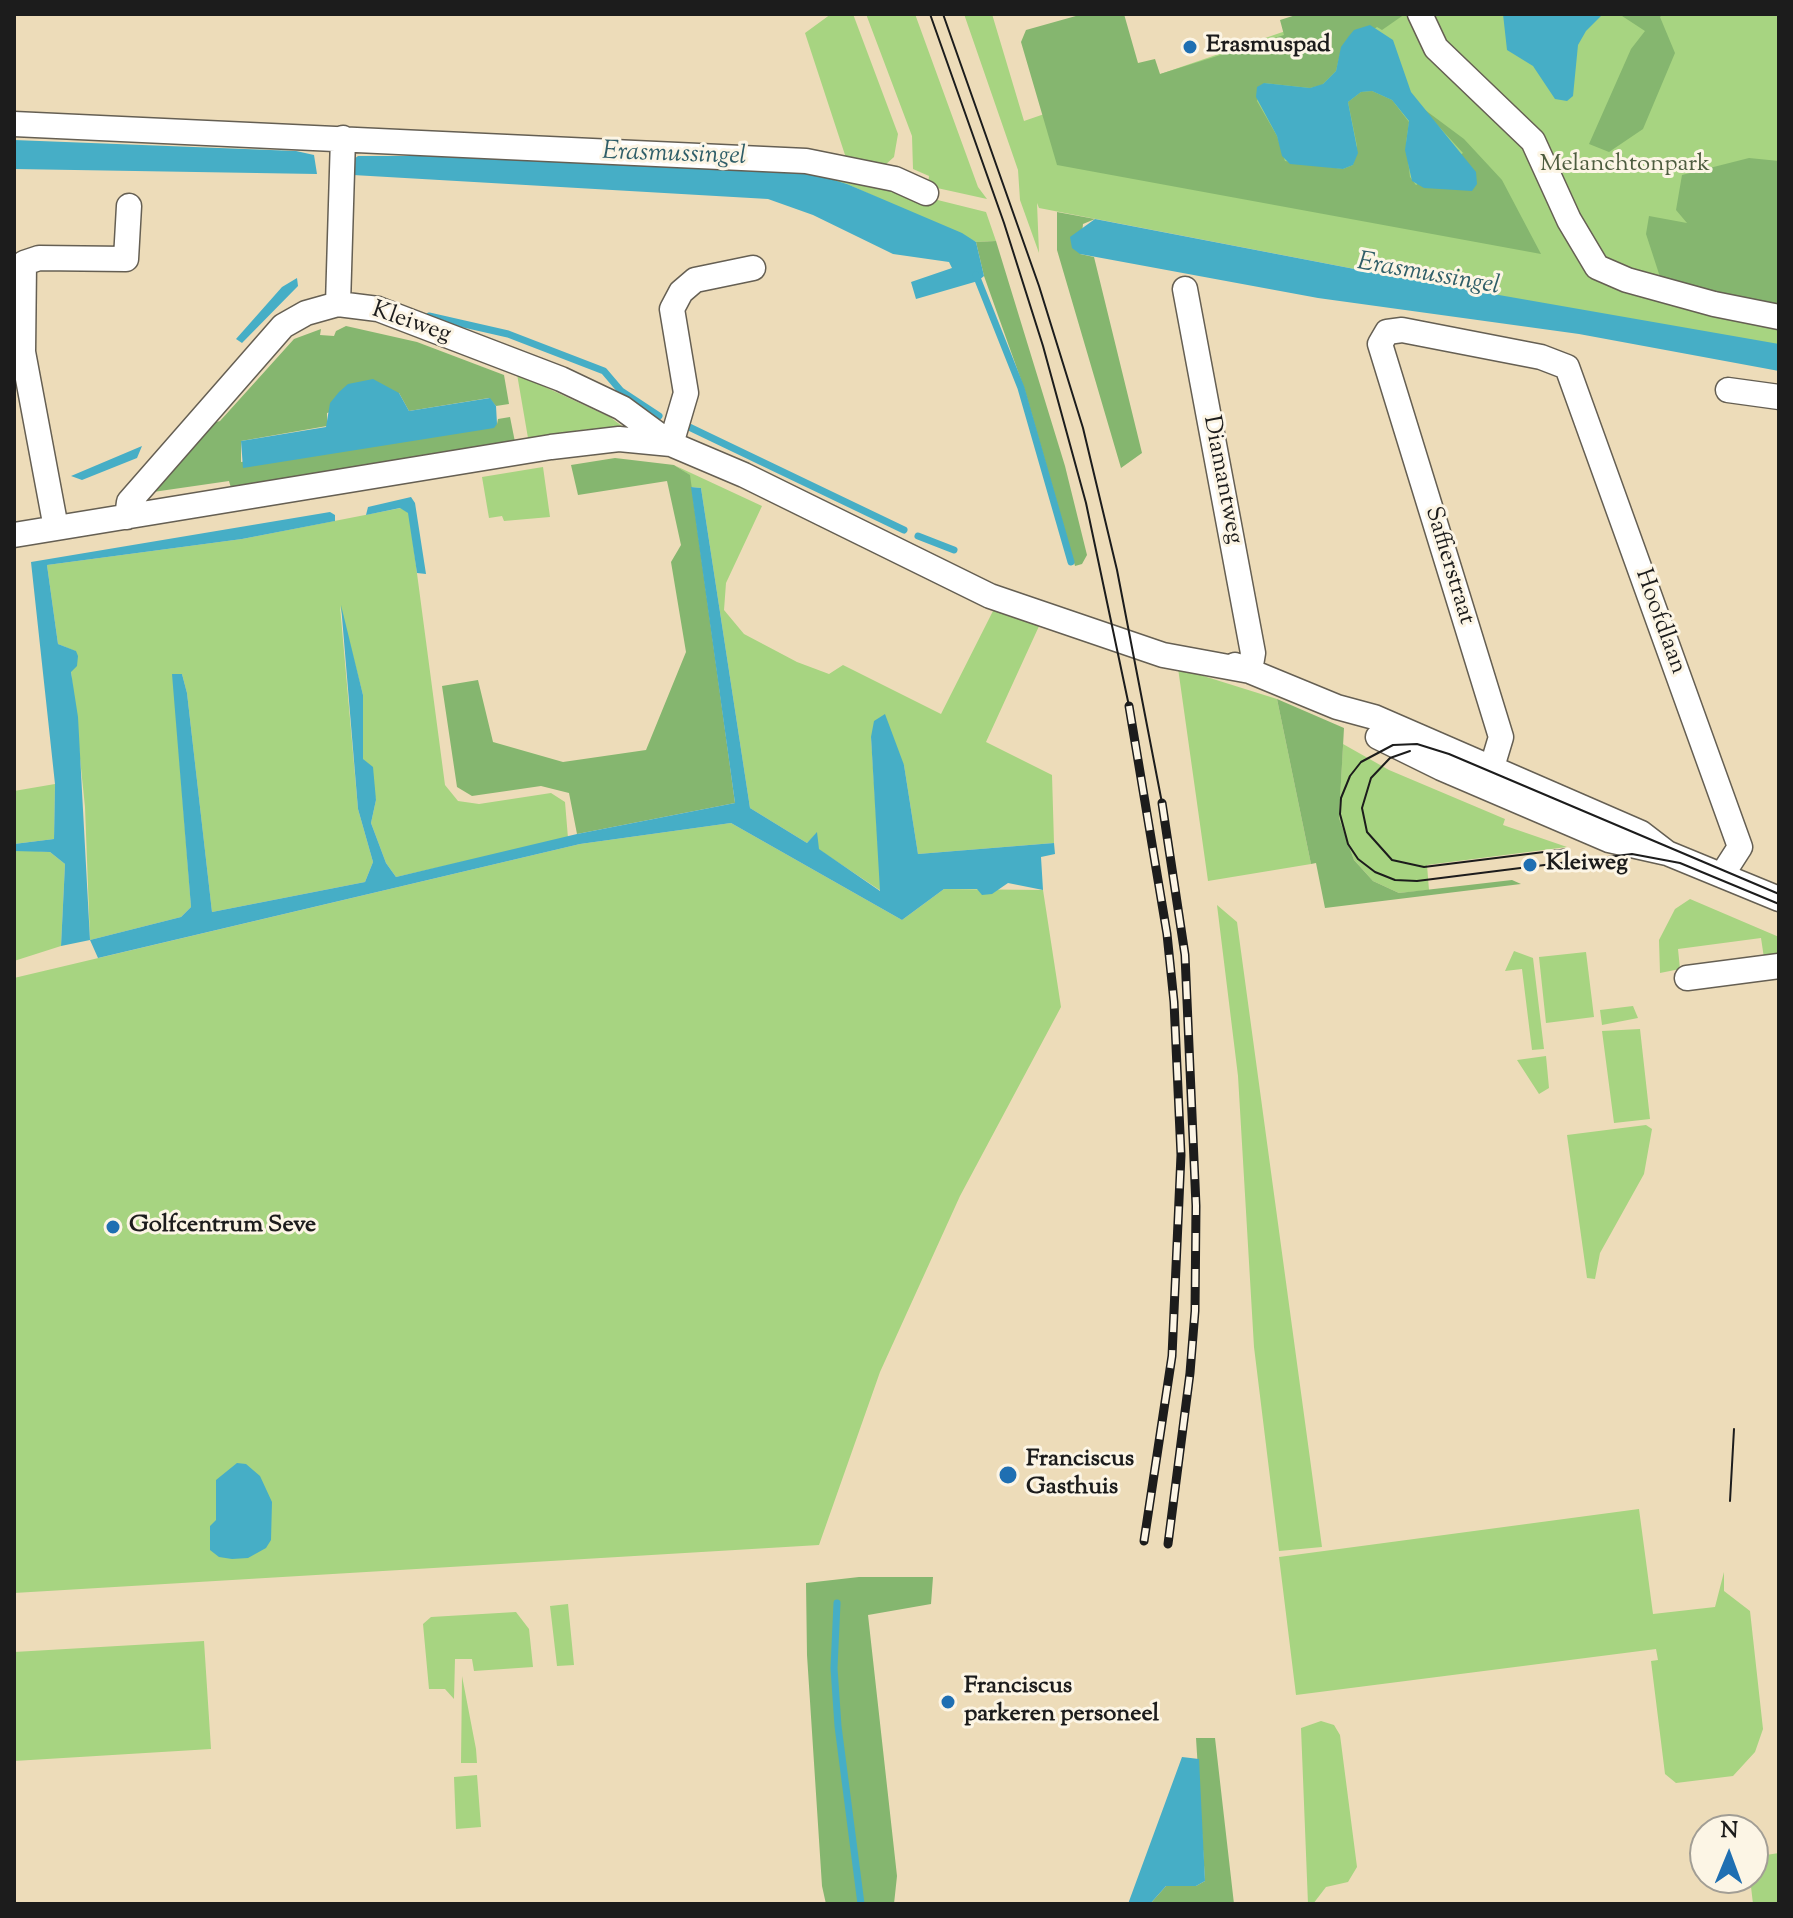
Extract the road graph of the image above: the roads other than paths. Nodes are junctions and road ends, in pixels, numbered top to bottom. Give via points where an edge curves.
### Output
1 (1420, 14) edge
2 (14, 124) edge
3 (343, 138) junction
4 (926, 193) dead end
5 (129, 206) dead end
6 (753, 268) dead end
7 (1185, 289) dead end
8 (338, 304) junction
9 (1779, 317) edge
10 (1380, 344) joint
11 (1728, 390) dead end
12 (1777, 402) edge
13 (671, 444) junction
14 (127, 517) junction
15 (56, 528) junction
16 (14, 535) edge
17 (1250, 671) junction
18 (1489, 778) junction
19 (1722, 875) junction
20 (1779, 899) edge
21 (1779, 966) edge
22 (1687, 978) dead end

1 - 9 street via 1436,48 1533,141 1597,267 1714,304
2 - 3 street
3 - 4 street via 806,161 895,179
3 - 8 street
5 - 15 street via 126,259 39,258 24,263 23,352
6 - 13 street via 695,280 672,309 686,393
7 - 17 street, Diamantweg via 1253,653
8 - 13 street, Kleiweg via 378,309 561,379 622,408
8 - 14 street, Kleiweg via 283,326 129,502
10 - 18 street, Saffierstraat via 1501,737
10 - 19 street, Hoofdlaan via 1387,332 1402,330 1541,357 1567,367 1740,847
11 - 12 street
13 - 14 street, Kleiweg via 619,439 551,447
13 - 17 street, Kleiweg via 990,596 1074,628 1190,662
14 - 15 street, Kleiweg
15 - 16 street, Kleiweg
17 - 18 street, Kleiweg via 1374,717
18 - 19 street, Kleiweg via 1641,833 1667,853
19 - 20 street, Kleiweg
21 - 22 street

